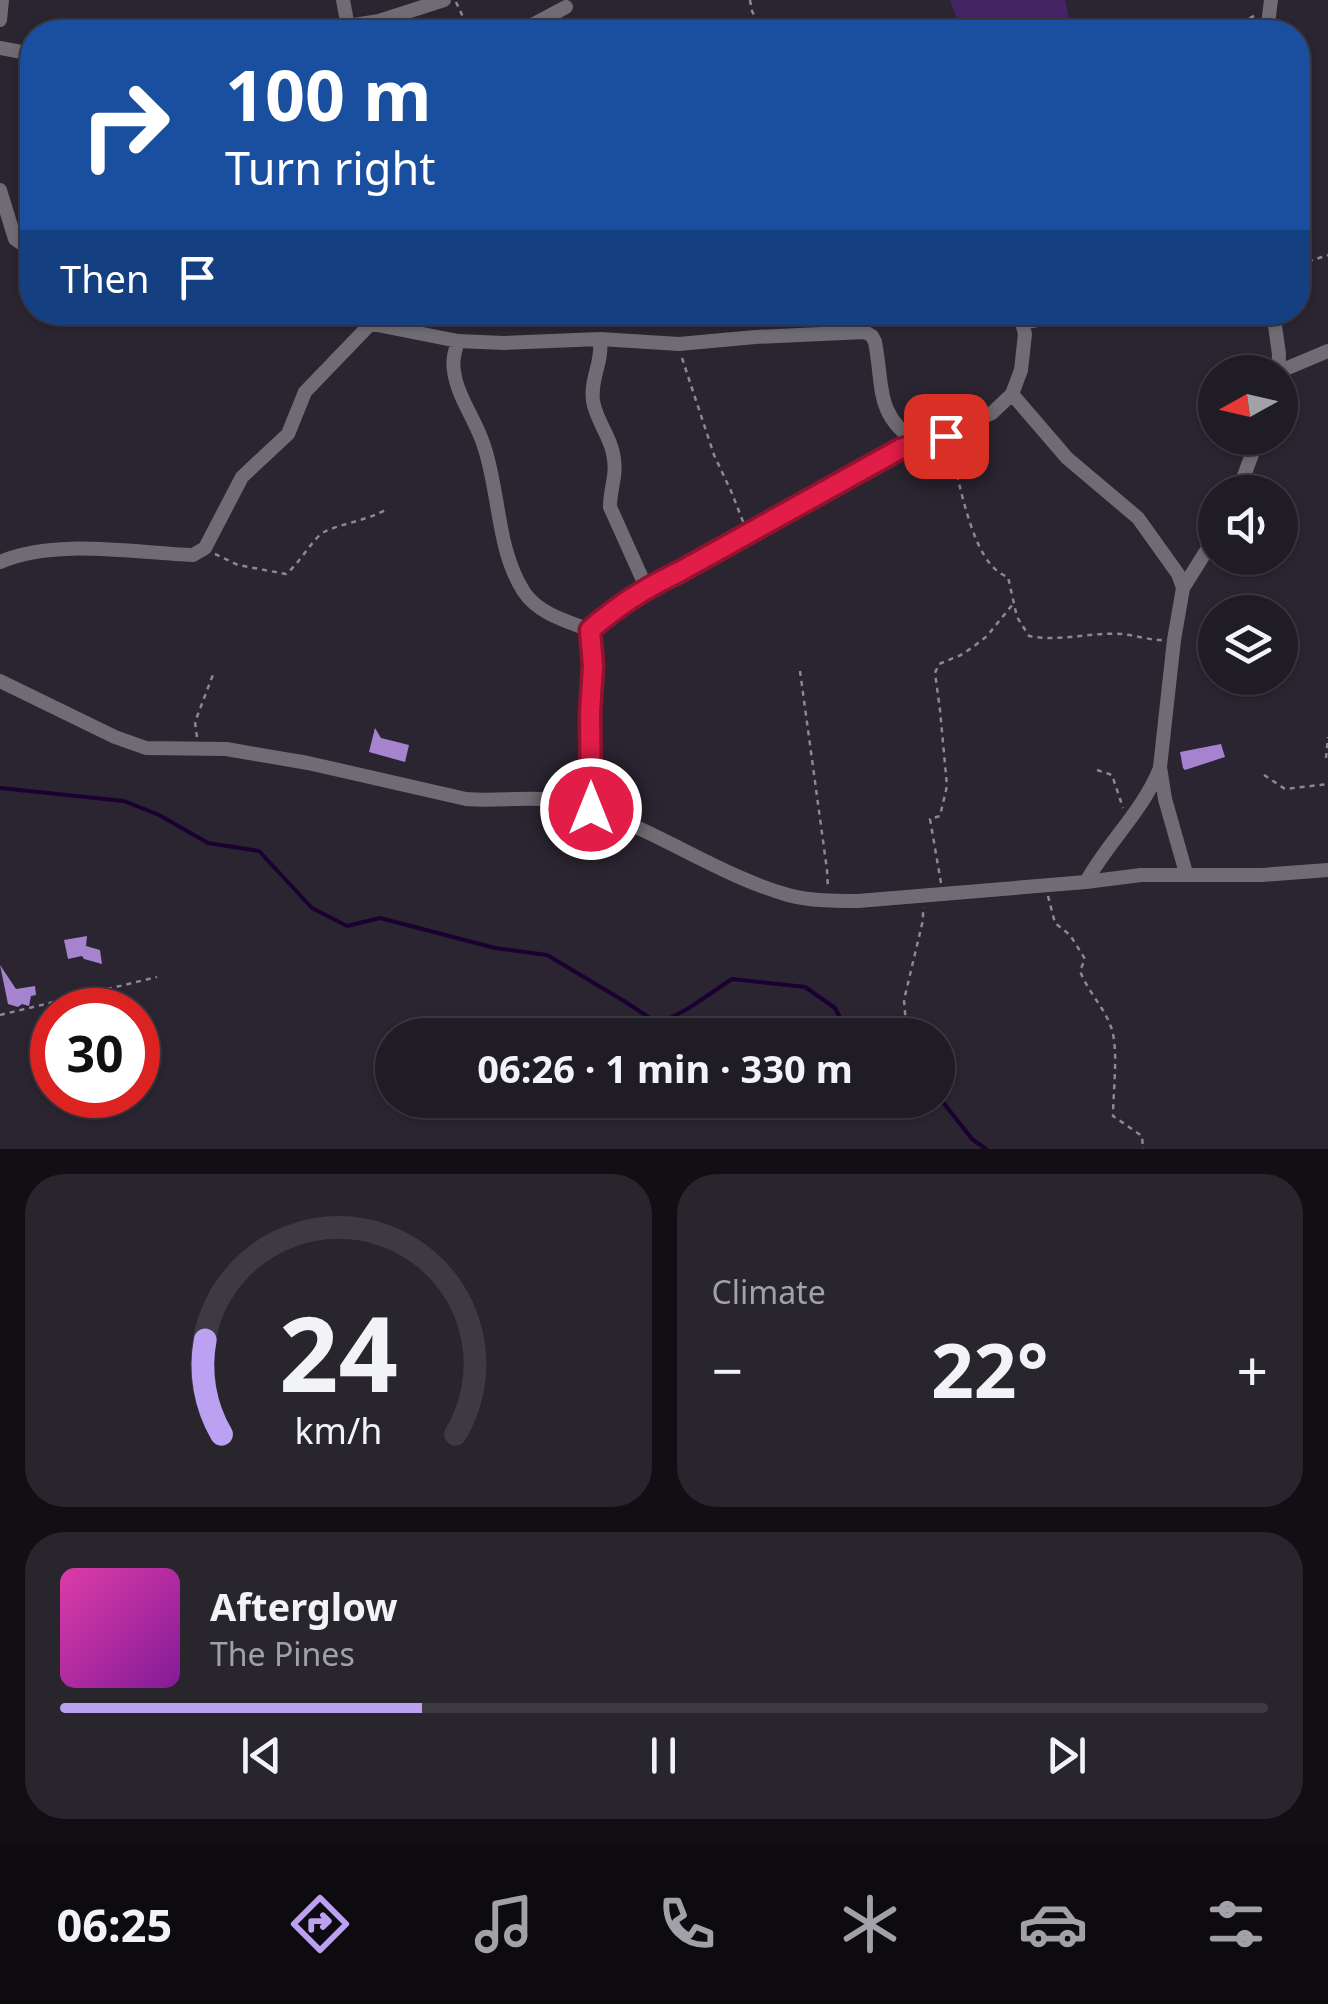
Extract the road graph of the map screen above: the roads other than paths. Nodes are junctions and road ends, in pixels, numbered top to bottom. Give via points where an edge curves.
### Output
1 (2, 0) edge
2 (444, 0) edge
3 (566, 7) dead end
4 (0, 20) edge
5 (384, 20) edge
6 (542, 20) edge
7 (0, 190) edge
8 (20, 242) edge
9 (370, 325) edge
10 (402, 325) edge
11 (1022, 325) edge
12 (1275, 325) edge
13 (600, 339) junction
14 (458, 341) junction
15 (1328, 351) edge
16 (1279, 355) edge
17 (1298, 364) edge
18 (1012, 394) junction
19 (917, 443) junction
20 (0, 562) edge
21 (1198, 564) edge
22 (646, 588) junction
23 (1183, 588) junction
24 (590, 630) junction
25 (0, 681) edge
26 (1160, 768) junction
27 (591, 809) junction
28 (1328, 870) edge
29 (1186, 873) junction
30 (1086, 882) junction

1 - 4 street
2 - 5 street
3 - 6 street
7 - 8 street
9 - 20 street via 305,392 288,434 242,477 205,548 193,555 57,550
10 - 14 street
11 - 18 street via 1024,351
12 - 16 street
13 - 14 street
13 - 19 street via 679,344 866,332 875,342 885,409
13 - 22 street via 592,391 614,460 610,507
14 - 24 street via 453,370 484,442 518,581 538,607
15 - 17 street
18 - 19 street via 992,413
18 - 23 street via 1066,458 1138,518
19 - 22 street
21 - 23 street
22 - 24 street
23 - 26 street
24 - 27 street
25 - 27 street via 146,748 226,749 466,799 550,798
26 - 29 street
26 - 30 street
27 - 30 street via 791,896 828,901
28 - 29 street
29 - 30 street

